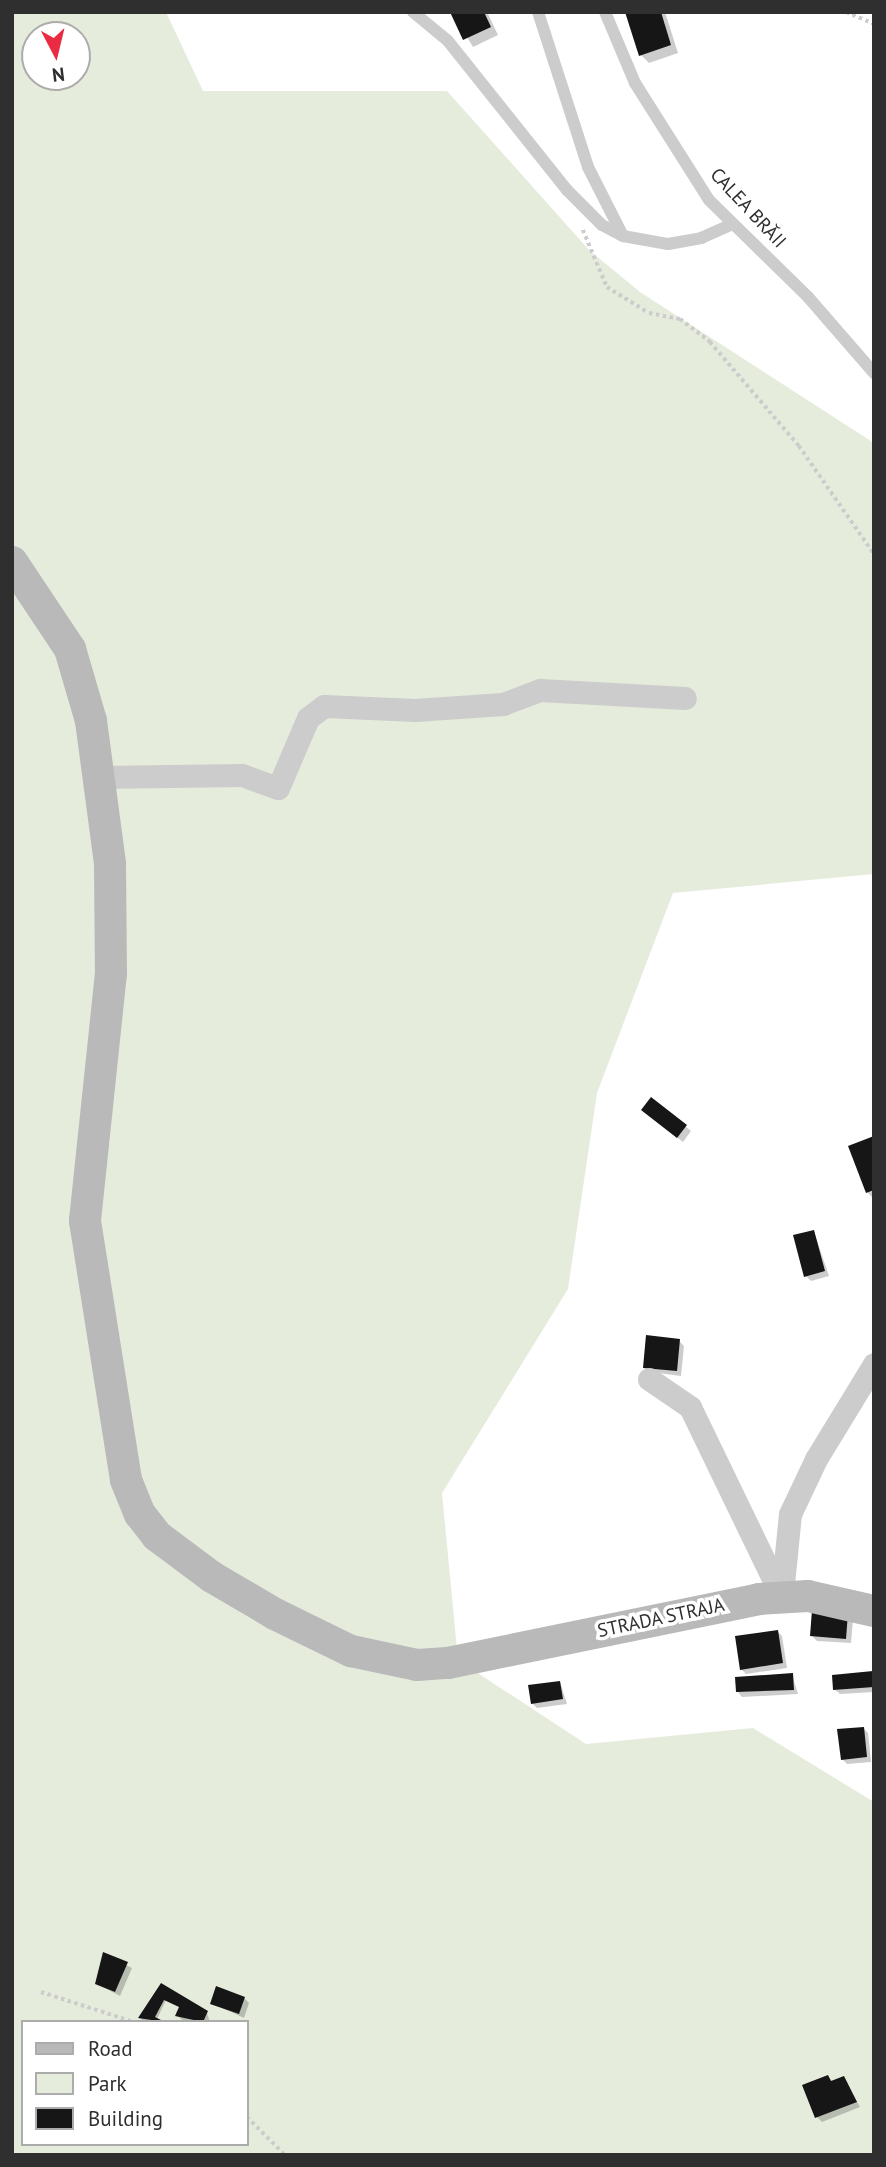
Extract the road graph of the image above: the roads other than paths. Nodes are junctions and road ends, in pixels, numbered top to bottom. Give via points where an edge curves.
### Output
1 (413, 12) edge
2 (538, 12) edge
3 (604, 12) edge
4 (732, 224) junction
5 (623, 236) junction
6 (874, 373) edge
7 (12, 562) edge
8 (685, 698) dead end
9 (98, 776) junction
10 (874, 1364) edge
11 (649, 1380) dead end
12 (782, 1597) junction
13 (874, 1611) edge

1 - 5 lane via 448,41 567,190 602,225
2 - 5 lane via 588,167
3 - 4 lane, CALEA BRĂII via 635,83 672,148
4 - 5 lane via 701,238 668,244
4 - 6 lane, CALEA BRĂII via 808,297
7 - 9 main road, STRADA STRAJA via 39,596 70,649 91,721
8 - 9 street via 540,690 503,704 415,710 324,706 308,718 278,788 242,775
9 - 12 main road, STRADA STRAJA via 110,864 111,972 85,1221 126,1480 139,1514 157,1536 212,1577 351,1651 407,1664 449,1663 693,1610
10 - 12 street via 816,1459 790,1514
11 - 12 street via 691,1407
12 - 13 main road, STRADA STRAJA via 839,1601

